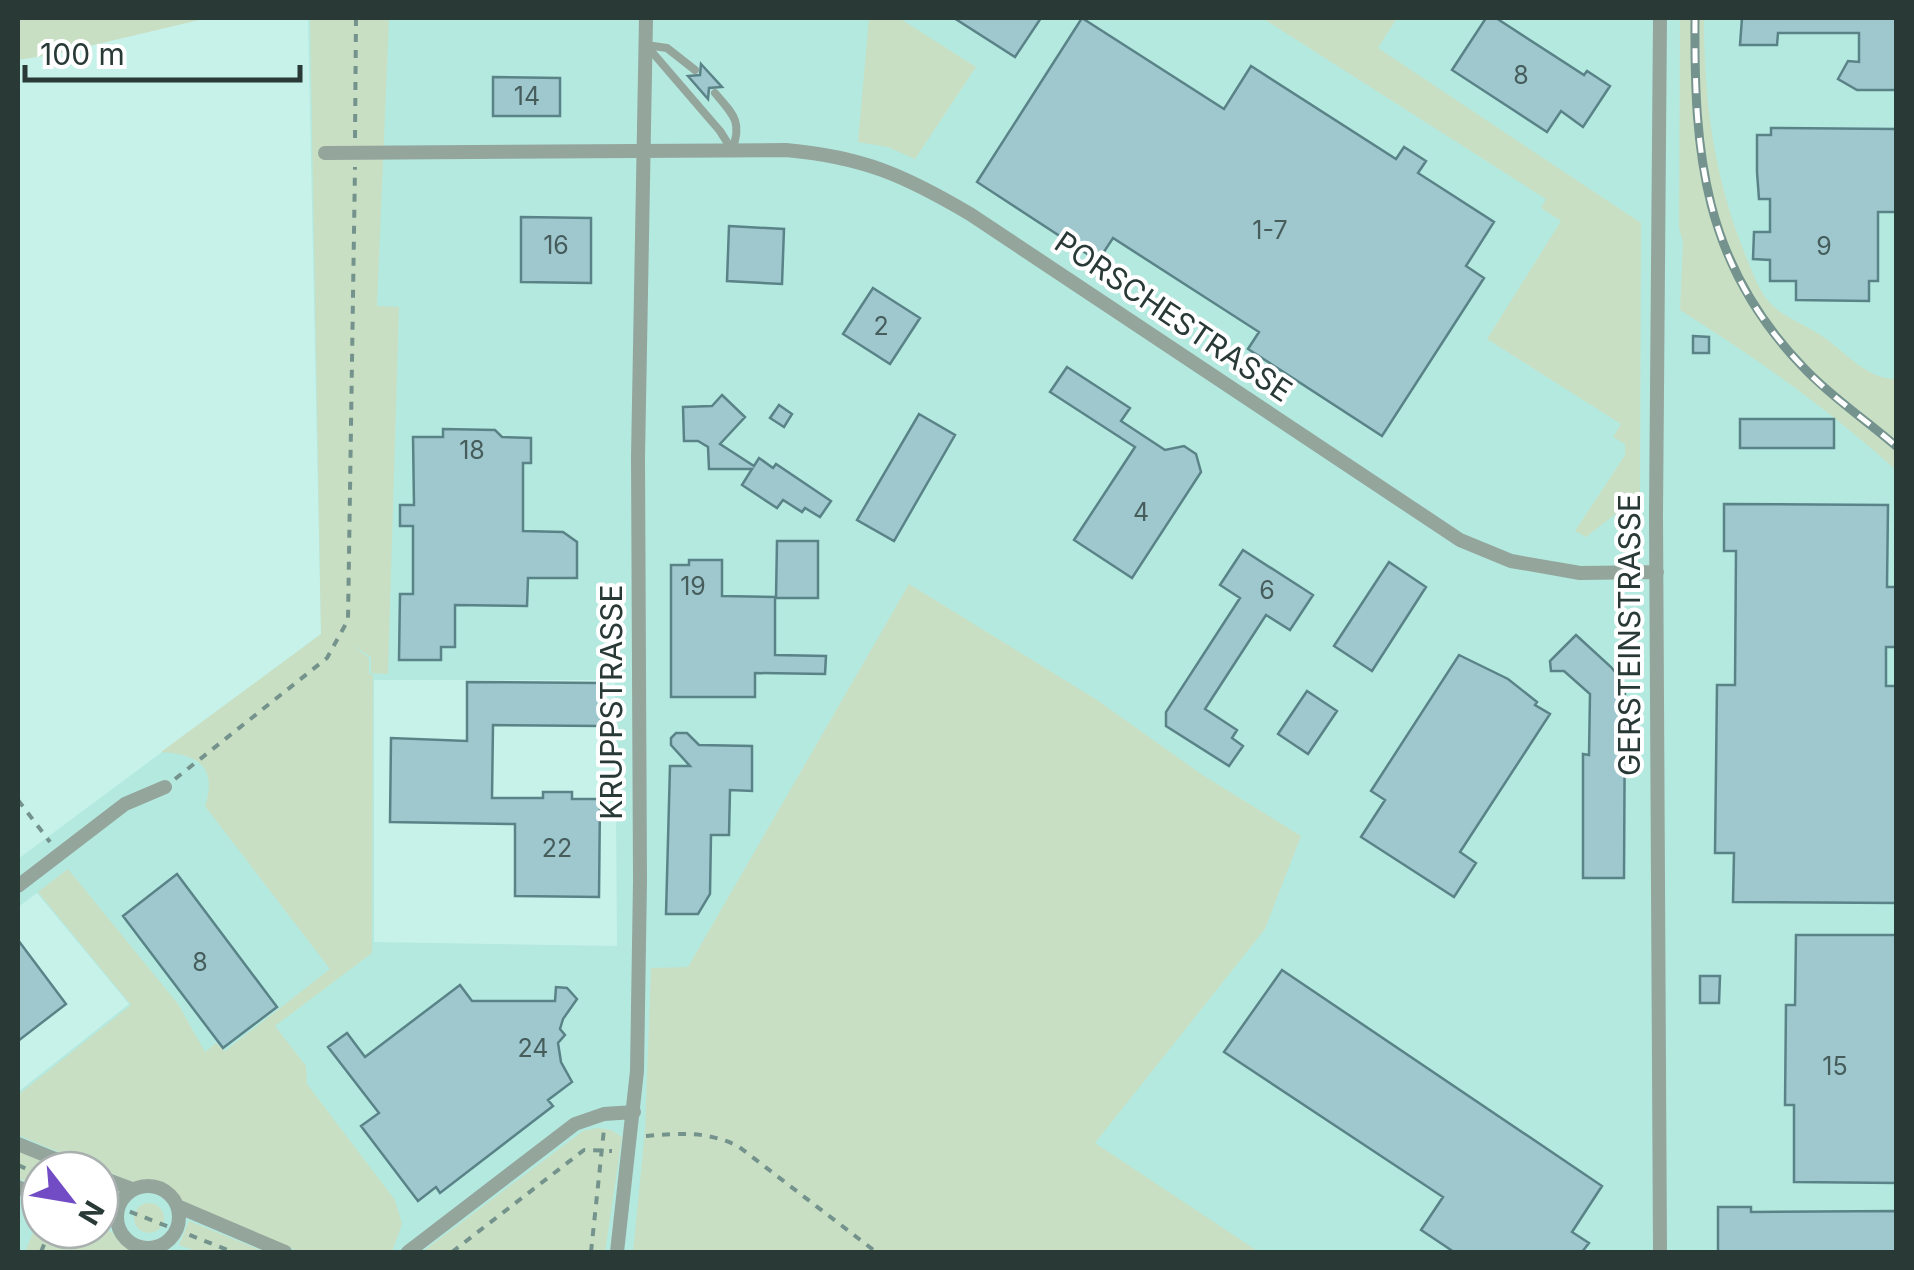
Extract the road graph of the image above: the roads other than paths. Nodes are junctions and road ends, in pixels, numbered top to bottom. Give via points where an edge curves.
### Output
1 (646, 18) edge
2 (1660, 18) edge
3 (646, 45) junction
4 (695, 70) dead end
5 (715, 93) dead end
6 (644, 150) junction
7 (732, 150) junction
8 (325, 153) dead end
9 (1657, 572) junction
10 (165, 788) road end
11 (18, 886) edge
12 (634, 1112) junction
13 (120, 1185) edge
14 (132, 1190) junction
15 (120, 1205) edge
16 (178, 1206) junction
17 (120, 1230) edge
18 (160, 1246) junction
19 (178, 1252) edge
20 (286, 1252) edge
21 (408, 1252) edge
22 (617, 1252) edge
23 (1660, 1252) edge

1 - 3 street, KRUPPSTRASSE
2 - 9 street, GERSTEINSTRASSE
3 - 4 lane via 667,48
3 - 6 street, KRUPPSTRASSE
3 - 7 lane
5 - 7 lane via 734,115 738,134
6 - 7 street, PORSCHESTRASSE
6 - 8 street
6 - 12 street, KRUPPSTRASSE
7 - 9 street, PORSCHESTRASSE via 832,154 886,169 934,193 1460,540 1511,561 1580,573
9 - 23 street, GERSTEINSTRASSE
10 - 11 street via 125,804
12 - 21 street via 575,1124
12 - 22 street, KRUPPSTRASSE
13 - 14 street
14 - 15 street
14 - 16 street via 159,1188
16 - 18 street via 177,1229
16 - 20 street
17 - 18 street via 139,1248
18 - 19 street

